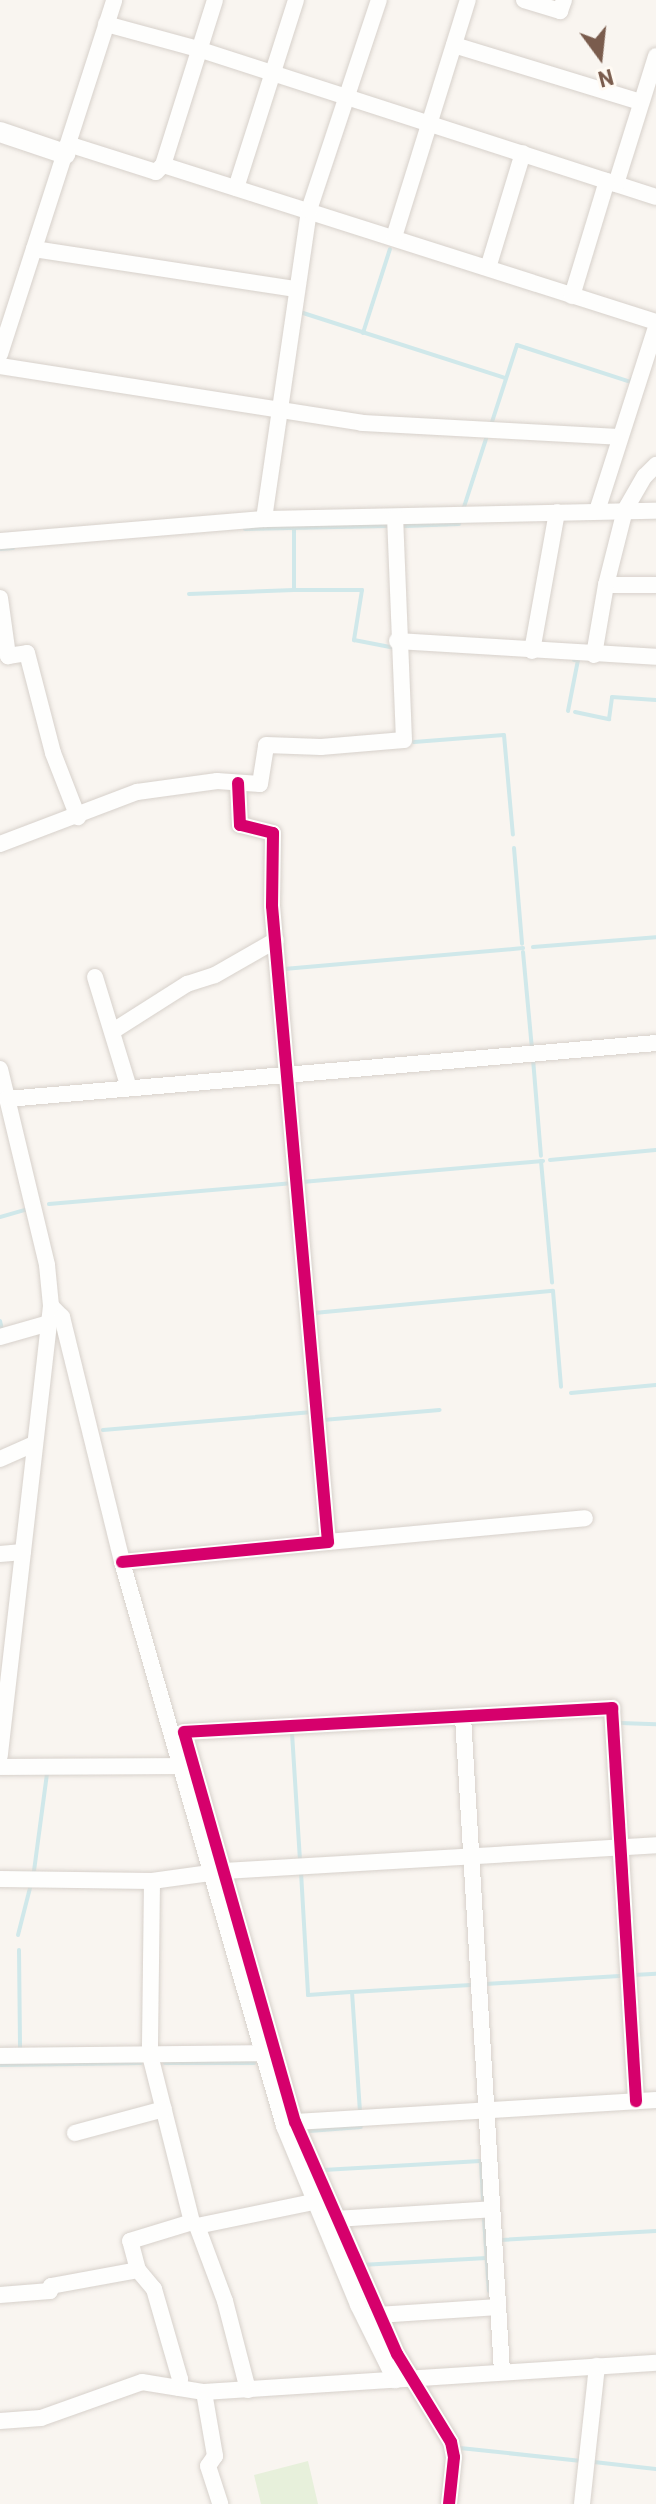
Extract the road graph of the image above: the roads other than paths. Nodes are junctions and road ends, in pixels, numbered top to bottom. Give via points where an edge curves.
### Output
1 (114, 0) edge
2 (215, 0) edge
3 (296, 0) edge
4 (379, 0) edge
5 (468, 0) edge
6 (524, 0) edge
7 (564, 0) edge
8 (106, 24) junction
9 (454, 45) junction
10 (198, 49) junction
11 (656, 56) edge
12 (273, 73) junction
13 (348, 97) junction
14 (641, 102) junction
15 (430, 123) junction
16 (0, 132) edge
17 (66, 149) junction
18 (523, 153) junction
19 (163, 165) junction
20 (611, 182) junction
21 (236, 188) junction
22 (656, 197) edge
23 (309, 210) junction
24 (394, 237) junction
25 (34, 249) junction
26 (488, 268) junction
27 (296, 289) junction
28 (572, 296) junction
29 (656, 324) edge
30 (0, 354) edge
31 (0, 366) edge
32 (280, 409) junction
33 (620, 437) junction
34 (656, 465) edge
35 (625, 510) junction
36 (597, 511) junction
37 (656, 511) edge
38 (557, 512) junction
39 (395, 517) junction
40 (264, 519) junction
41 (0, 541) edge
42 (606, 585) junction
43 (656, 585) edge
44 (0, 598) edge
45 (397, 641) junction
46 (532, 651) junction
47 (594, 655) junction
48 (656, 657) edge
49 (238, 783) junction
50 (78, 817) junction
51 (0, 844) edge
52 (276, 940) junction
53 (95, 977) dead end
54 (113, 1031) junction
55 (656, 1043) edge
56 (0, 1069) edge
57 (287, 1075) junction
58 (129, 1088) junction
59 (4, 1092) edge
60 (51, 1306) junction
61 (49, 1323) junction
62 (0, 1337) edge
63 (34, 1444) junction
64 (0, 1459) edge
65 (585, 1518) dead end
66 (328, 1542) junction
67 (23, 1552) junction
68 (0, 1554) edge
69 (125, 1561) junction
70 (463, 1717) junction
71 (0, 1756) edge
72 (186, 1766) junction
73 (0, 1767) edge
74 (656, 1845) edge
75 (618, 1847) junction
76 (471, 1856) junction
77 (217, 1873) junction
78 (0, 1879) edge
79 (152, 1881) junction
80 (269, 2054) junction
81 (150, 2055) junction
82 (0, 2056) edge
83 (656, 2100) edge
84 (636, 2101) junction
85 (164, 2109) junction
86 (486, 2110) junction
87 (295, 2122) junction
88 (75, 2133) dead end
89 (324, 2209) junction
90 (492, 2209) junction
91 (194, 2224) junction
92 (138, 2270) junction
93 (0, 2295) edge
94 (498, 2307) junction
95 (378, 2315) junction
96 (656, 2363) edge
97 (597, 2366) junction
98 (502, 2371) junction
99 (413, 2376) junction
100 (395, 2380) junction
101 (178, 2388) junction
102 (248, 2390) junction
103 (204, 2392) junction
104 (0, 2421) edge
105 (220, 2504) edge
106 (449, 2504) edge
107 (582, 2504) edge

1 - 8 street
2 - 10 street
3 - 12 street
4 - 13 street
5 - 9 street
6 - 7 street via 560,11
8 - 10 street
8 - 17 street
9 - 14 street
9 - 15 street
10 - 12 street
10 - 19 street
11 - 14 street
12 - 13 street
12 - 21 street
13 - 15 street
13 - 23 street
14 - 20 street
15 - 18 street
15 - 24 street
16 - 17 street
17 - 19 street via 156,172
17 - 25 street
18 - 20 street
18 - 26 street
19 - 21 street
20 - 22 street
20 - 28 street
21 - 23 street
23 - 24 street
23 - 27 street
24 - 26 street
25 - 27 street
25 - 30 street
26 - 28 street
27 - 32 street
28 - 29 street
29 - 33 street
31 - 32 street
32 - 33 street via 362,423
32 - 40 street
33 - 36 street
34 - 35 street
35 - 36 street
35 - 37 street
35 - 42 street
36 - 38 street
38 - 39 street
38 - 46 street
39 - 40 street
39 - 45 street
40 - 41 street
42 - 43 street
42 - 47 street
44 - 50 street via 8,656 27,653 53,753
45 - 46 street
45 - 49 street via 404,740 266,745 260,784
46 - 47 street
47 - 48 street
49 - 50 street via 137,792
49 - 52 street via 240,825 273,833
50 - 51 street
52 - 54 street via 215,975 187,984
52 - 57 street
53 - 54 street
54 - 58 street
55 - 57 street
56 - 59 street
57 - 58 street
57 - 66 street
58 - 59 street
59 - 60 street via 47,1265
60 - 61 street
60 - 69 street via 62,1317
61 - 62 street
61 - 63 street
63 - 64 street
63 - 67 street
65 - 66 street
66 - 69 street
67 - 68 street
67 - 71 street
69 - 72 street
70 - 72 street via 184,1732
70 - 75 street via 612,1708
70 - 76 street
72 - 73 street
72 - 77 street
74 - 75 street
75 - 76 street
75 - 84 street
76 - 77 street
76 - 86 street
77 - 79 street
77 - 80 street
78 - 79 street
79 - 81 street
80 - 81 street
80 - 87 street
80 - 89 street via 284,2126
81 - 82 street
81 - 85 street
83 - 84 street
84 - 86 street
85 - 88 street
85 - 91 street
86 - 87 street
86 - 90 street
87 - 89 street
89 - 90 street
89 - 91 street
89 - 95 street
89 - 100 street
90 - 94 street
91 - 92 street via 130,2241
91 - 102 street via 225,2301
92 - 93 street via 51,2286 50,2291
92 - 101 street via 154,2289 180,2379
94 - 95 street
94 - 98 street
95 - 99 street
96 - 97 street
97 - 98 street
97 - 107 street
98 - 99 street
99 - 100 street
99 - 106 street via 451,2442
100 - 102 street
101 - 103 street
101 - 104 street via 142,2382 41,2418
102 - 103 street
103 - 105 street via 215,2456 208,2466

